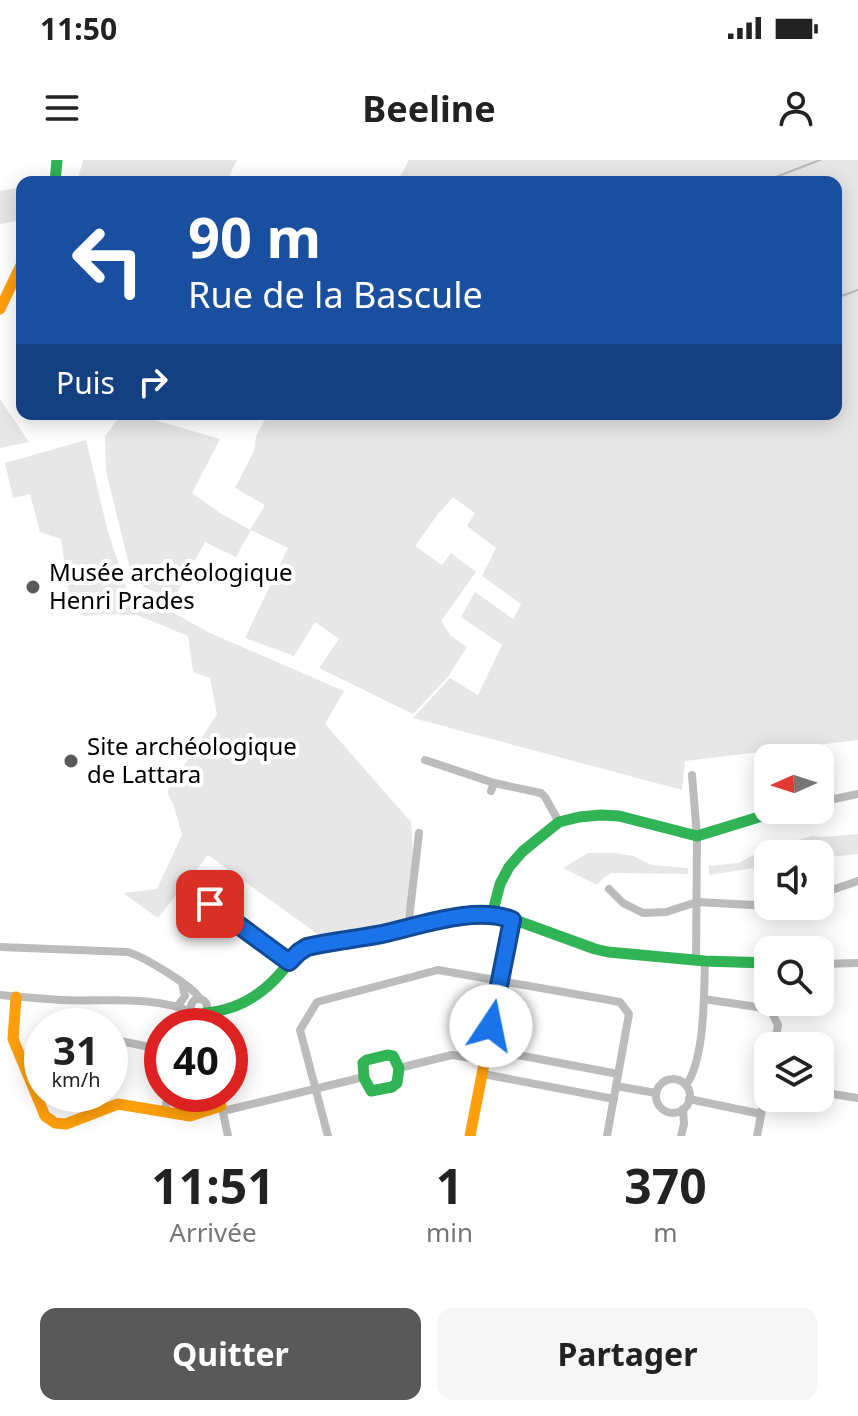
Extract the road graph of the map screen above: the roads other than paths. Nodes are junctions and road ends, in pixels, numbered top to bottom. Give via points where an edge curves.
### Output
1 (16, 276) edge
2 (0, 309) edge
3 (425, 760) dead end
4 (692, 775) dead end
5 (858, 794) edge
6 (834, 799) edge
7 (754, 819) edge
8 (559, 822) junction
9 (419, 833) dead end
10 (697, 836) junction
11 (858, 881) edge
12 (609, 889) dead end
13 (834, 889) edge
14 (697, 902) junction
15 (210, 904) dead end
16 (754, 905) edge
17 (492, 915) junction
18 (512, 920) junction
19 (410, 927) junction
20 (0, 947) edge
21 (700, 961) junction
22 (289, 962) junction
23 (754, 963) edge
24 (858, 963) edge
25 (834, 964) edge
26 (499, 979) junction
27 (182, 983) junction
28 (0, 995) edge
29 (16, 997) junction
30 (704, 999) junction
31 (179, 1007) junction
32 (198, 1008) joint
33 (230, 1008) edge
34 (777, 1032) edge
35 (485, 1054) junction
36 (23, 1062) joint
37 (399, 1068) junction
38 (483, 1074) junction
39 (618, 1074) junction
40 (364, 1077) junction
41 (686, 1085) junction
42 (616, 1086) junction
43 (317, 1088) junction
44 (656, 1093) junction
45 (834, 1094) edge
46 (858, 1098) edge
47 (614, 1099) junction
48 (689, 1099) junction
49 (248, 1100) edge
50 (144, 1108) edge
51 (683, 1109) junction
52 (165, 1112) edge
53 (200, 1112) edge
54 (223, 1112) edge
55 (761, 1114) joint
56 (228, 1136) edge
57 (328, 1136) edge
58 (470, 1136) edge
59 (607, 1136) edge
60 (681, 1136) edge
61 (757, 1136) edge

1 - 2 street
3 - 8 street via 493,787 541,793
4 - 10 street
5 - 6 street
7 - 10 street
8 - 10 street via 619,816
8 - 17 street via 509,867
9 - 19 street
10 - 14 street
11 - 13 street
12 - 14 street via 643,913
14 - 16 street
14 - 21 street
15 - 22 street
17 - 18 street
17 - 19 street
18 - 21 street via 595,949
18 - 26 street
19 - 22 street via 307,947
20 - 27 street via 128,952
21 - 23 street
21 - 30 street
22 - 33 street via 269,985
24 - 25 street
26 - 35 street
26 - 39 street via 620,1002 629,1014
26 - 43 street via 438,970 317,1002 300,1030
27 - 31 street via 185,996
27 - 32 street via 196,992
28 - 29 street
29 - 31 street
29 - 36 street via 13,1039
30 - 34 street via 770,1009
30 - 41 street via 693,1076
31 - 32 street
35 - 37 street via 452,1055
35 - 38 street
35 - 39 street
36 - 50 street via 45,1116 55,1123 66,1124 118,1104
37 - 40 street via 392,1087 371,1091
37 - 40 street via 391,1055 367,1060
38 - 47 street
38 - 58 street
39 - 42 street
40 - 43 street
41 - 44 street via 666,1081
41 - 48 street
42 - 44 street
42 - 47 street
43 - 49 street
43 - 57 street
44 - 51 street via 662,1109
45 - 46 street
47 - 59 street
48 - 51 street
48 - 55 street
51 - 60 street
52 - 53 street
54 - 56 street
55 - 61 street

